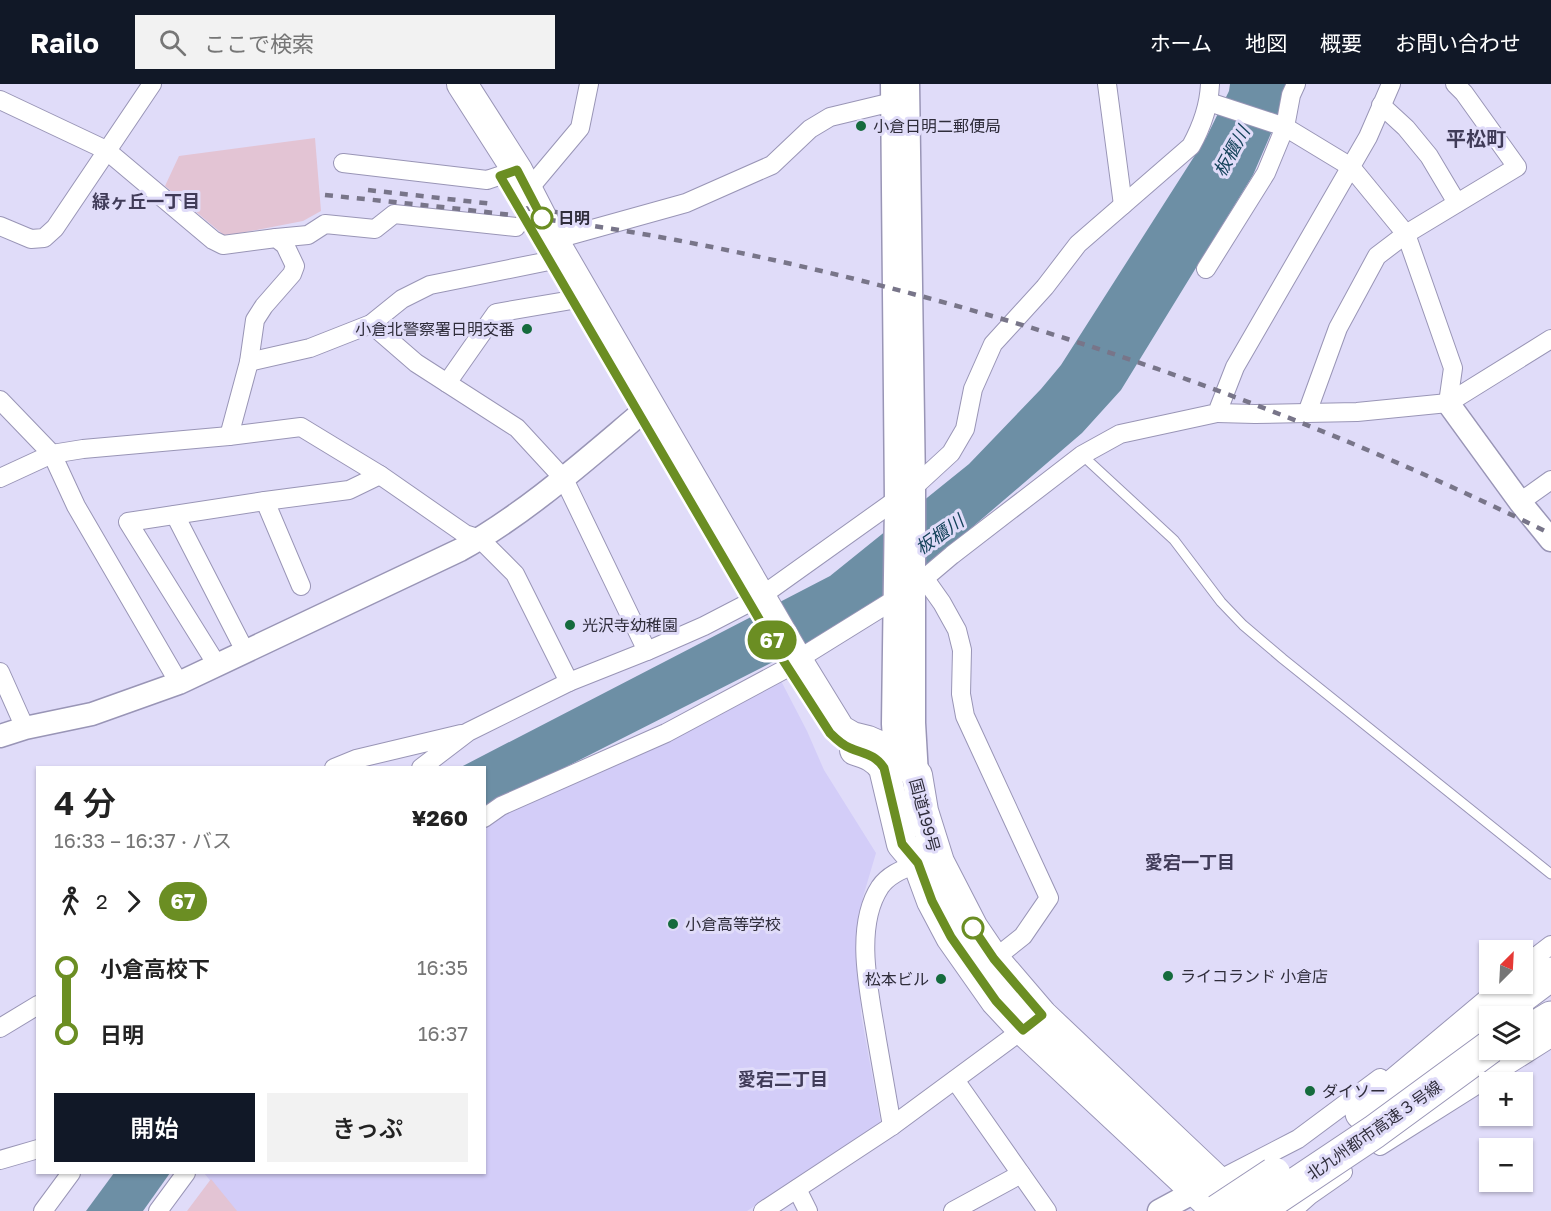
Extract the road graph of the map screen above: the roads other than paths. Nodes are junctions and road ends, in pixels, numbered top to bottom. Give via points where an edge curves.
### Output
1 (152, 84) edge
2 (447, 84) edge
3 (462, 84) edge
4 (590, 84) edge
5 (1107, 84) edge
6 (1296, 84) edge
7 (1390, 84) edge
8 (1455, 84) edge
9 (900, 92) edge
10 (1214, 98) edge
11 (0, 100) edge
12 (1381, 105) junction
13 (1282, 126) junction
14 (106, 150) junction
15 (343, 163) dead end
16 (1351, 167) junction
17 (515, 179) junction
18 (1457, 203) junction
19 (1123, 205) junction
20 (0, 226) edge
21 (516, 227) dead end
22 (1406, 234) junction
23 (276, 238) junction
24 (551, 250) junction
25 (1206, 268) dead end
26 (572, 300) junction
27 (371, 324) junction
28 (1551, 339) edge
29 (249, 362) junction
30 (447, 383) junction
31 (0, 400) edge
32 (1448, 403) junction
33 (1217, 413) junction
34 (1306, 413) junction
35 (639, 415) junction
36 (229, 436) junction
37 (52, 454) junction
38 (1082, 455) junction
39 (380, 476) junction
40 (0, 478) edge
41 (564, 478) junction
42 (1551, 480) edge
43 (265, 501) junction
44 (905, 501) junction
45 (1520, 502) junction
46 (174, 515) junction
47 (480, 539) junction
48 (1551, 540) edge
49 (301, 586) dead end
50 (908, 588) junction
51 (757, 603) junction
52 (245, 651) junction
53 (647, 651) junction
54 (791, 661) junction
55 (217, 665) junction
56 (0, 672) edge
57 (569, 682) junction
58 (179, 683) junction
59 (25, 728) junction
60 (468, 732) junction
61 (0, 736) edge
62 (888, 739) junction
63 (339, 766) edge
64 (424, 766) edge
65 (486, 817) edge
66 (918, 863) junction
67 (1551, 873) edge
68 (1551, 945) edge
69 (1551, 956) edge
70 (994, 959) junction
71 (1533, 959) edge
72 (1533, 970) edge
73 (1551, 975) edge
74 (1488, 994) edge
75 (1505, 994) edge
76 (1551, 1001) edge
77 (36, 1006) edge
78 (1508, 1006) edge
79 (1533, 1015) edge
80 (1551, 1018) edge
81 (1033, 1022) junction
82 (0, 1028) edge
83 (1479, 1029) edge
84 (1533, 1029) edge
85 (1551, 1038) edge
86 (1479, 1054) edge
87 (1483, 1060) edge
88 (955, 1080) junction
89 (1368, 1122) junction
90 (892, 1126) junction
91 (36, 1150) edge
92 (1273, 1152) junction
93 (0, 1160) edge
94 (70, 1174) edge
95 (185, 1174) edge
96 (1022, 1174) junction
97 (797, 1189) junction
98 (1310, 1195) junction
99 (1212, 1198) edge
100 (43, 1211) edge
101 (158, 1211) edge
102 (763, 1211) edge
103 (808, 1211) edge
104 (953, 1211) edge
105 (1047, 1211) edge
106 (1159, 1211) edge
107 (1249, 1211) edge
108 (1256, 1211) edge
109 (1292, 1211) edge

1 - 14 street
2 - 17 highway, 国道199号
3 - 17 highway, 国道199号
4 - 17 street via 580,128
5 - 19 street
6 - 13 street
7 - 12 street
8 - 18 street via 1517,167
9 - 24 street via 830,117 810,129 772,165 686,203
9 - 44 street
10 - 13 street
10 - 19 street via 1191,146
11 - 14 street
12 - 16 street
12 - 18 street via 1429,156
13 - 16 street
13 - 25 street via 1266,173
14 - 20 street via 55,228 44,238 31,239
14 - 23 street via 213,240 223,244
15 - 17 street via 487,180
16 - 22 street
16 - 33 street via 1235,367
17 - 24 highway, 国道199号
18 - 22 street
19 - 44 street via 1078,244 993,344 973,389 965,429 951,453
21 - 23 street via 394,214 375,229 326,224 308,235
22 - 32 street via 1453,368
22 - 34 street via 1377,256 1338,328
23 - 29 street via 285,245 295,266 255,320
24 - 26 highway, 国道199号
24 - 27 street via 430,285 402,299
24 - 51 highway, 国道199号
26 - 30 street via 496,313
26 - 35 highway, 国道199号
27 - 29 street via 310,348
27 - 30 street via 416,363
28 - 32 street
29 - 36 street
30 - 41 street via 517,428
31 - 37 street
32 - 34 street
32 - 45 street
33 - 34 street
33 - 38 street via 1120,434
35 - 41 street
35 - 51 highway, 国道199号
36 - 37 street
36 - 39 street via 301,427
37 - 40 street
37 - 58 street via 76,506
38 - 50 street
38 - 67 lane via 1174,540 1243,625
39 - 43 street via 349,490
39 - 47 street via 465,534
41 - 47 street
41 - 53 street
42 - 45 street
43 - 46 street
43 - 49 street
44 - 50 street
44 - 51 street
45 - 48 street
46 - 52 street
46 - 55 street via 128,522
47 - 52 street
47 - 57 street via 515,574
50 - 54 street
50 - 62 street
50 - 70 street via 942,603 957,630 962,650 965,716 1049,898 1023,936
51 - 53 street
51 - 54 highway, 国道199号
52 - 55 street
53 - 57 street
54 - 62 highway, 国道199号 via 840,730 852,737
54 - 65 street via 666,733 501,806
55 - 58 street
56 - 59 street
57 - 60 street
58 - 59 street via 92,714
59 - 61 street
60 - 63 street
60 - 64 street
62 - 66 highway, 国道199号
62 - 70 highway, 国道199号 via 917,775 923,811 939,862
66 - 81 highway, 国道199号 via 951,937 996,1001
66 - 90 street via 886,879 879,888 867,934 869,987
68 - 71 street
69 - 72 highway
70 - 81 highway, 国道199号
73 - 78 highway
74 - 92 street via 1298,1139
75 - 89 highway, 北九州都市高速３号線
76 - 79 highway
77 - 82 street
80 - 84 highway
81 - 88 street
81 - 99 highway, 国道199号
83 - 89 highway
85 - 98 street
86 - 89 highway, 北九州都市高速３号線, bridge
87 - 89 highway, bridge
88 - 90 street
88 - 96 street
89 - 99 highway, 北九州都市高速３号線, bridge
89 - 108 highway, 北九州都市高速３号線, bridge
90 - 97 street
91 - 93 street
92 - 98 street
92 - 99 street
94 - 100 street
95 - 101 street
96 - 104 street
96 - 105 street
97 - 102 street
97 - 103 street
98 - 109 street
99 - 106 street
99 - 107 highway, 国道199号

